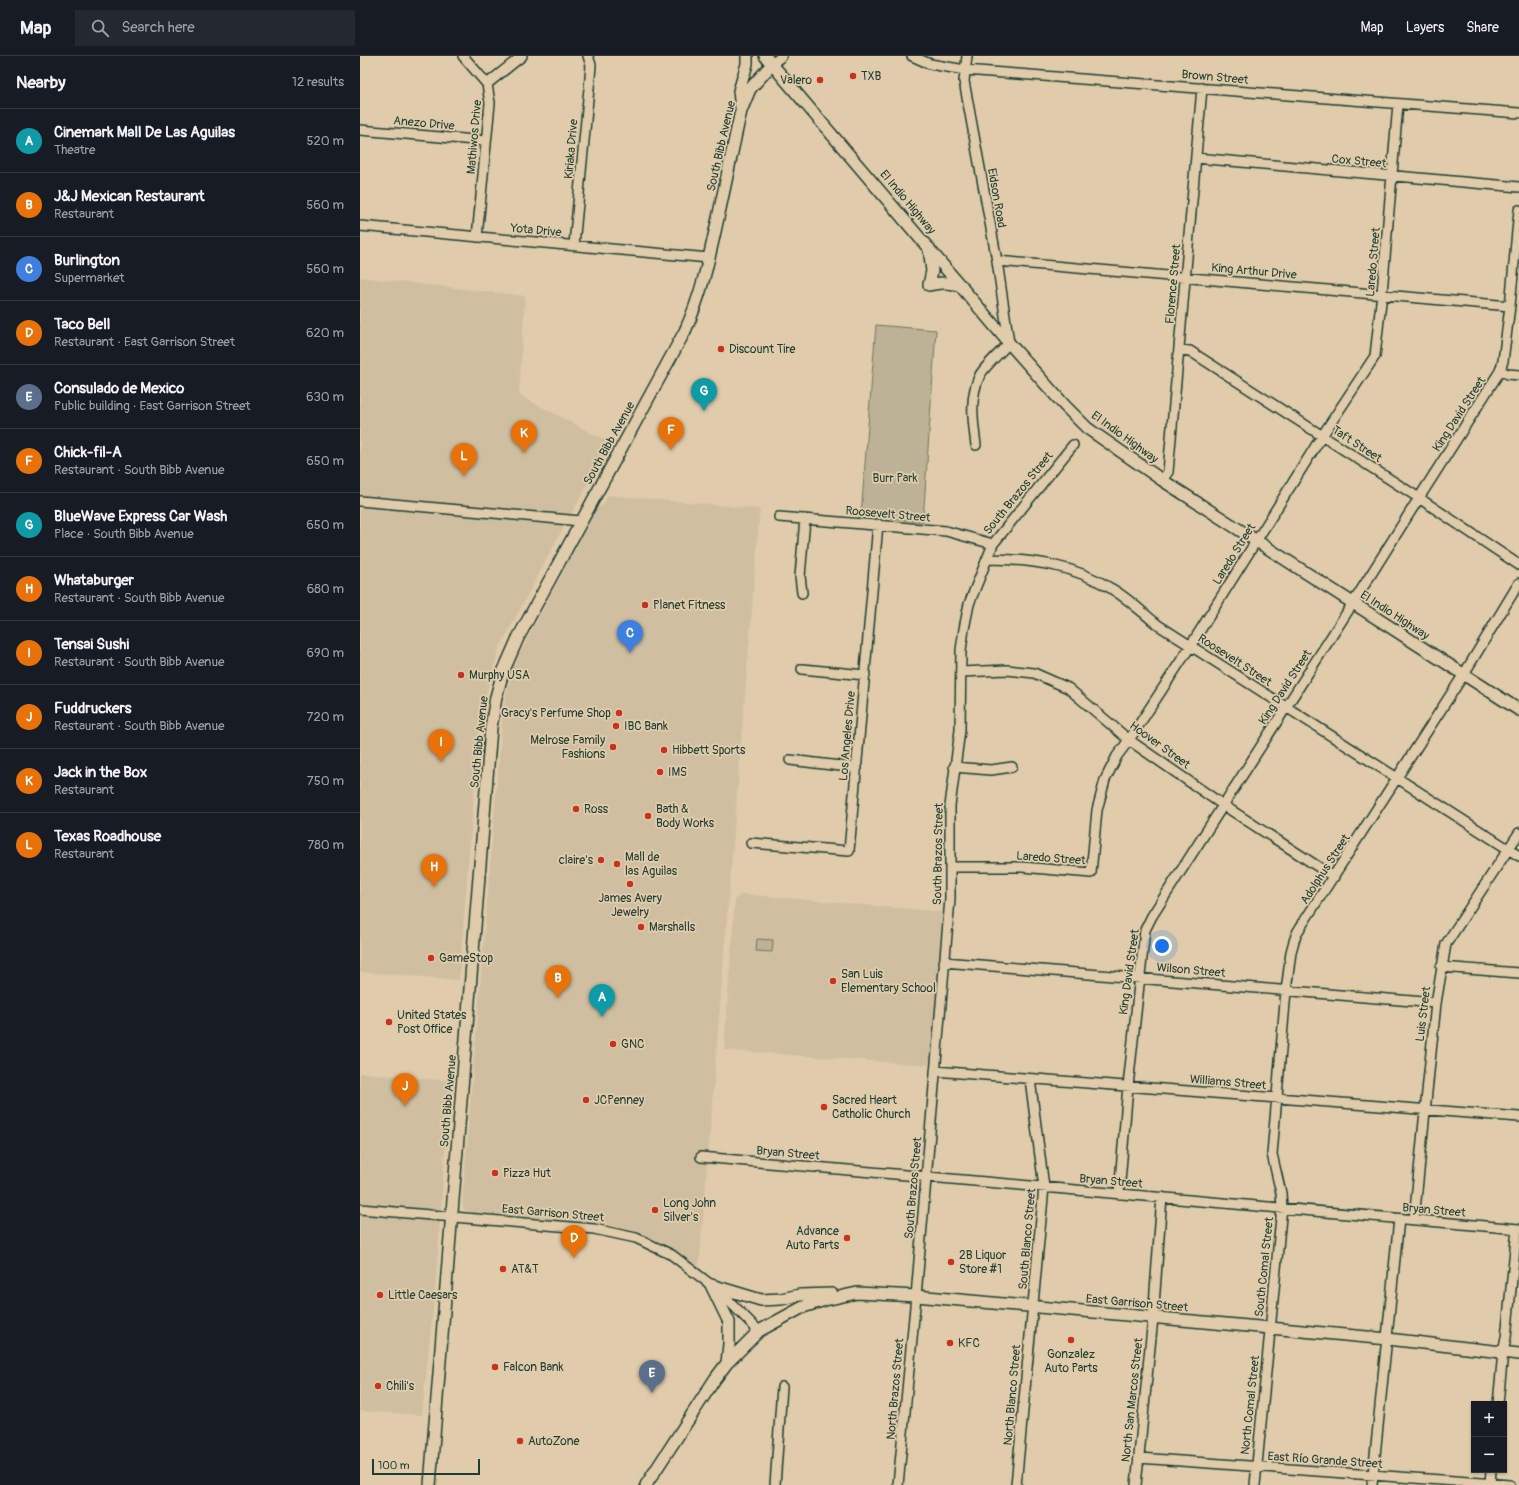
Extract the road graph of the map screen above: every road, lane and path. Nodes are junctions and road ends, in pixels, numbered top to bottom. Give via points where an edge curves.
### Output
1 (463, 56) edge
2 (522, 56) edge
3 (588, 56) edge
4 (746, 56) edge
5 (782, 56) edge
6 (912, 56) edge
7 (967, 56) edge
8 (769, 60) edge
9 (965, 70) junction
10 (487, 84) junction
11 (1202, 88) junction
12 (1398, 104) junction
13 (741, 111) junction
14 (1519, 113) edge
15 (360, 130) edge
16 (486, 141) junction
17 (1196, 158) junction
18 (1392, 176) junction
19 (1519, 187) edge
20 (1519, 210) edge
21 (360, 226) edge
22 (477, 237) junction
23 (574, 245) junction
24 (929, 247) junction
25 (709, 258) junction
26 (996, 260) junction
27 (1185, 277) junction
28 (962, 286) junction
29 (1382, 293) junction
30 (1510, 306) junction
31 (1009, 343) junction
32 (1179, 350) junction
33 (1500, 371) junction
34 (1519, 375) edge
35 (1322, 436) junction
36 (976, 445) dead end
37 (1072, 445) dead end
38 (1162, 480) junction
39 (1418, 498) junction
40 (360, 501) edge
41 (779, 517) dead end
42 (805, 519) junction
43 (581, 521) junction
44 (878, 524) junction
45 (1256, 541) junction
46 (993, 544) junction
47 (987, 559) junction
48 (1519, 565) edge
49 (1519, 583) edge
50 (802, 593) dead end
51 (1353, 603) junction
52 (1190, 646) junction
53 (802, 669) dead end
54 (960, 672) junction
55 (1464, 674) junction
56 (865, 675) junction
57 (1286, 707) junction
58 (1519, 710) edge
59 (1129, 740) junction
60 (790, 760) dead end
61 (954, 767) junction
62 (1012, 767) dead end
63 (857, 768) junction
64 (1397, 779) junction
65 (1223, 805) junction
66 (1519, 833) edge
67 (751, 843) dead end
68 (1508, 849) junction
69 (1519, 856) edge
70 (950, 867) junction
71 (1334, 877) junction
72 (944, 962) junction
73 (1442, 967) junction
74 (1519, 973) edge
75 (1139, 978) junction
76 (1286, 991) junction
77 (1436, 1003) junction
78 (935, 1071) junction
79 (1030, 1079) junction
80 (1128, 1086) junction
81 (1276, 1099) junction
82 (1425, 1110) junction
83 (1519, 1117) edge
84 (701, 1157) dead end
85 (925, 1178) junction
86 (1044, 1187) junction
87 (1119, 1194) junction
88 (1162, 1198) junction
89 (1282, 1208) junction
90 (360, 1209) edge
91 (451, 1218) junction
92 (1399, 1218) junction
93 (1414, 1220) junction
94 (1518, 1229) edge
95 (711, 1285) junction
96 (857, 1294) junction
97 (916, 1296) junction
98 (1032, 1307) junction
99 (1153, 1318) junction
100 (1270, 1328) junction
101 (759, 1331) junction
102 (1388, 1339) junction
103 (1503, 1352) junction
104 (1519, 1354) edge
105 (727, 1363) junction
106 (782, 1387) dead end
107 (1498, 1401) edge
108 (1139, 1458) junction
109 (1256, 1467) junction
110 (1491, 1473) edge
111 (1373, 1475) junction
112 (1490, 1484) edge
113 (430, 1485) edge
114 (646, 1485) edge
115 (774, 1485) edge
116 (898, 1485) edge
117 (1016, 1485) edge
118 (1136, 1485) edge
119 (1255, 1485) edge
120 (1372, 1485) edge
121 (1510, 1485) edge

1 - 10 street
2 - 10 street, Mathiwos Drive
3 - 23 street, Kiriaka Drive via 591,65
4 - 13 main road via 747,64 739,91
5 - 8 street
6 - 9 street, Brown Street via 930,64
7 - 9 street, Eidson Road
8 - 13 main road, South Bibb Avenue via 750,89
8 - 24 main road, El Indio Highway
9 - 11 street, Brown Street
9 - 26 street, Eidson Road via 964,81
10 - 16 street, Mathiwos Drive via 490,102
11 - 12 street, Brown Street
11 - 17 street, Florence Street
12 - 14 street, Brown Street
12 - 18 street, Laredo Street
13 - 25 main road, South Bibb Avenue
15 - 16 street, Anezo Drive
16 - 22 street, Mathiwos Drive
17 - 18 street, Cox Street
17 - 27 street, Florence Street
18 - 19 street, Cox Street
18 - 29 street, Laredo Street
20 - 30 street, King David Street
21 - 22 street, Yota Drive
22 - 23 street, Yota Drive
23 - 25 street, Yota Drive
24 - 28 main road, El Indio Highway
24 - 28 main road via 932,272 929,285 944,282
25 - 43 main road, South Bibb Avenue via 700,295 685,331
26 - 27 street, King Arthur Drive
26 - 31 street, Eidson Road
27 - 29 street, King Arthur Drive
27 - 32 street, Florence Street
28 - 31 main road, El Indio Highway
29 - 30 street, King Arthur Drive
29 - 35 street, Laredo Street via 1375,356
30 - 33 street, King David Street
31 - 36 street via 980,374 972,399
31 - 38 main road, El Indio Highway via 1087,428
32 - 35 street, Taft Street via 1190,351
32 - 38 street, Florence Street via 1168,472
33 - 34 street
33 - 39 street, King David Street
35 - 39 street, Taft Street
35 - 45 street, Laredo Street
37 - 46 street, South Brazos Street
38 - 45 main road, El Indio Highway
39 - 48 street, Taft Street
39 - 51 street, King David Street
40 - 43 street
41 - 42 street, Roosevelt Street
42 - 44 street, Roosevelt Street
42 - 50 street via 800,576
43 - 91 main road, South Bibb Avenue via 518,638 503,672 496,697
44 - 46 street, Roosevelt Street via 946,531
44 - 56 street, Los Angeles Drive
45 - 51 main road, El Indio Highway
45 - 52 street, Laredo Street
46 - 47 street, South Brazos Street
47 - 52 street, Roosevelt Street via 1011,559 1058,566 1097,580
47 - 54 street, South Brazos Street via 969,604
49 - 55 street, Adolphus Street
51 - 55 main road, El Indio Highway
51 - 57 street, King David Street
52 - 57 street, Roosevelt Street
52 - 59 street, Laredo Street
53 - 56 street
54 - 59 street, Hoover Street via 1007,670 1034,673 1068,688
54 - 61 street, South Brazos Street via 960,730
55 - 58 main road, El Indio Highway
55 - 64 street, Adolphus Street
56 - 63 street, Los Angeles Drive
57 - 64 street, Roosevelt Street
57 - 65 street, King David Street
59 - 65 street, Hoover Street
59 - 70 street, Laredo Street via 1117,756 1105,780 1097,810 1091,873 1022,867
60 - 63 street
61 - 62 street via 991,770
61 - 70 street, South Brazos Street via 950,806
63 - 67 street, Los Angeles Drive via 849,852
64 - 68 street, Roosevelt Street
64 - 71 street, Adolphus Street
65 - 71 street, Hoover Street
65 - 75 street, King David Street via 1145,930
66 - 68 street, Luis Street
68 - 69 street, Roosevelt Street
68 - 73 street, Luis Street via 1446,944
70 - 72 street, South Brazos Street via 950,900
71 - 76 street, Adolphus Street via 1298,931
72 - 75 street, Wilson Street
72 - 78 street, South Brazos Street
73 - 74 street
73 - 77 street, Luis Street
75 - 76 street, Wilson Street
75 - 80 street, King David Street
76 - 77 street, Wilson Street
76 - 81 street, Adolphus Street
77 - 82 street, Luis Street
78 - 79 street, Williams Street
78 - 85 street, South Brazos Street
79 - 80 street, Williams Street
79 - 86 street, South Blanco Street
80 - 81 street, Williams Street
80 - 87 street, King David Street
81 - 82 street, Williams Street
81 - 89 street, Adolphus Street via 1272,1154
82 - 83 street, Williams Street
82 - 93 street, Luis Street
84 - 85 street, Bryan Street
85 - 86 street, Bryan Street
85 - 97 street, South Brazos Street
86 - 87 street, Bryan Street
86 - 98 street, South Blanco Street
87 - 88 street, Bryan Street
88 - 89 street, Bryan Street
88 - 99 street, North San Marcos Street
89 - 92 street, Bryan Street
89 - 100 street, South Comal Street
90 - 91 street, East Garrison Street
91 - 95 street, East Garrison Street via 594,1229 636,1238 672,1255
91 - 113 main road, South Bibb Avenue
92 - 93 street, Bryan Street
92 - 102 street
93 - 94 street, Bryan Street
94 - 103 street
95 - 96 main road via 761,1300 800,1295
95 - 101 street, East Garrison Street
95 - 105 main road via 729,1322
96 - 97 main road, East Garrison Street
96 - 101 main road, East Garrison Street via 804,1307
97 - 98 main road, East Garrison Street
97 - 116 street, North Brazos Street
98 - 99 main road, East Garrison Street
98 - 117 street, North Blanco Street
99 - 100 main road, East Garrison Street
99 - 108 street, North San Marcos Street
100 - 102 main road, East Garrison Street
100 - 109 street, North Comal Street
101 - 105 main road, East Garrison Street
102 - 103 main road, East Garrison Street
102 - 111 street
103 - 104 main road, East Garrison Street
103 - 107 street
105 - 114 main road, East Garrison Street
106 - 115 street
108 - 109 street, East Río Grande Street
108 - 118 street, North San Marcos Street
109 - 111 street, East Río Grande Street
109 - 119 street, North Comal Street
110 - 112 street
111 - 112 street, East Río Grande Street
111 - 120 street
112 - 121 street, East Río Grande Street

